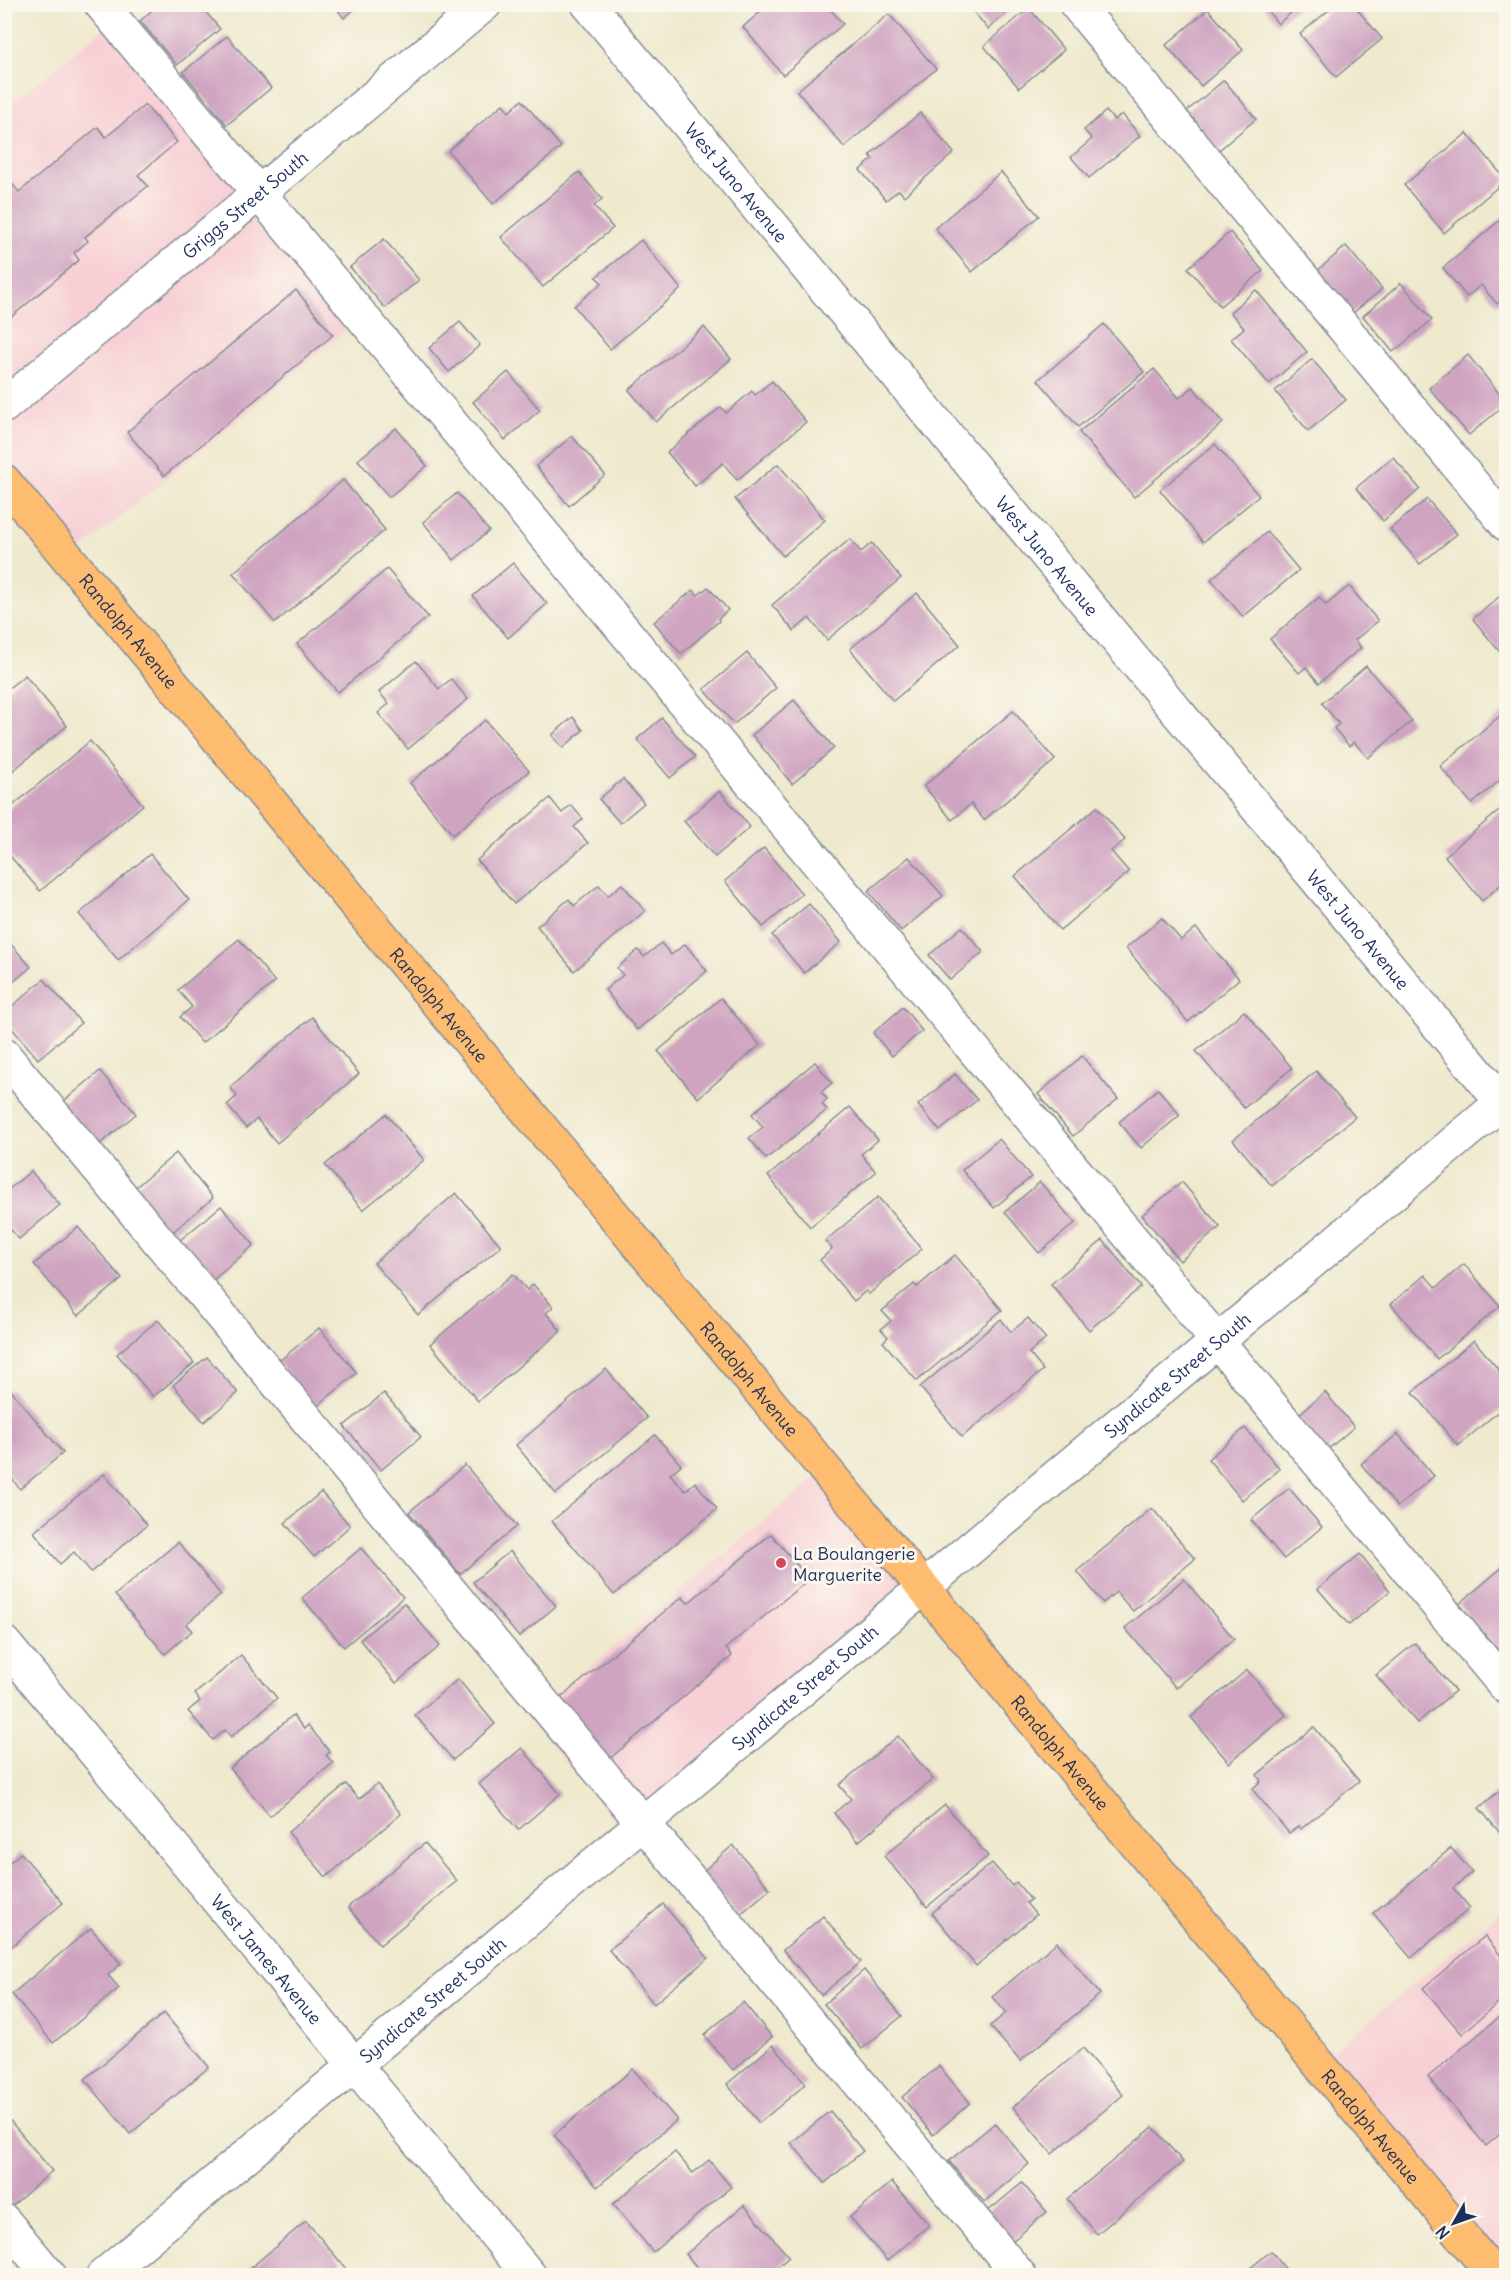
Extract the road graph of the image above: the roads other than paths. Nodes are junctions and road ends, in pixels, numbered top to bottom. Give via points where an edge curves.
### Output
1 (101, 4) edge
2 (485, 4) edge
3 (588, 4) edge
4 (1076, 4) edge
5 (258, 194) junction
6 (4, 406) edge
7 (4, 481) edge
8 (1506, 524) edge
9 (4, 1055) edge
10 (1505, 1103) edge
11 (1217, 1341) junction
12 (923, 1588) junction
13 (4, 1643) edge
14 (1506, 1687) edge
15 (644, 1822) junction
16 (354, 2064) junction
17 (4, 2221) edge
18 (50, 2276) edge
19 (103, 2276) edge
20 (530, 2276) edge
21 (1020, 2276) edge
22 (1495, 2276) edge

1 - 5 street
2 - 5 street, Griggs Street South
3 - 10 street, West Juno Avenue
4 - 8 street
5 - 6 street, Griggs Street South
5 - 11 street
7 - 12 main road, Randolph Avenue
9 - 15 street
10 - 11 street, Syndicate Street South
11 - 12 street, Syndicate Street South
11 - 14 street
12 - 15 street, Syndicate Street South
12 - 22 main road, Randolph Avenue
13 - 16 street, West James Avenue
15 - 16 street, Syndicate Street South
15 - 21 street
16 - 19 street, Syndicate Street South
16 - 20 street, West James Avenue
17 - 18 street

